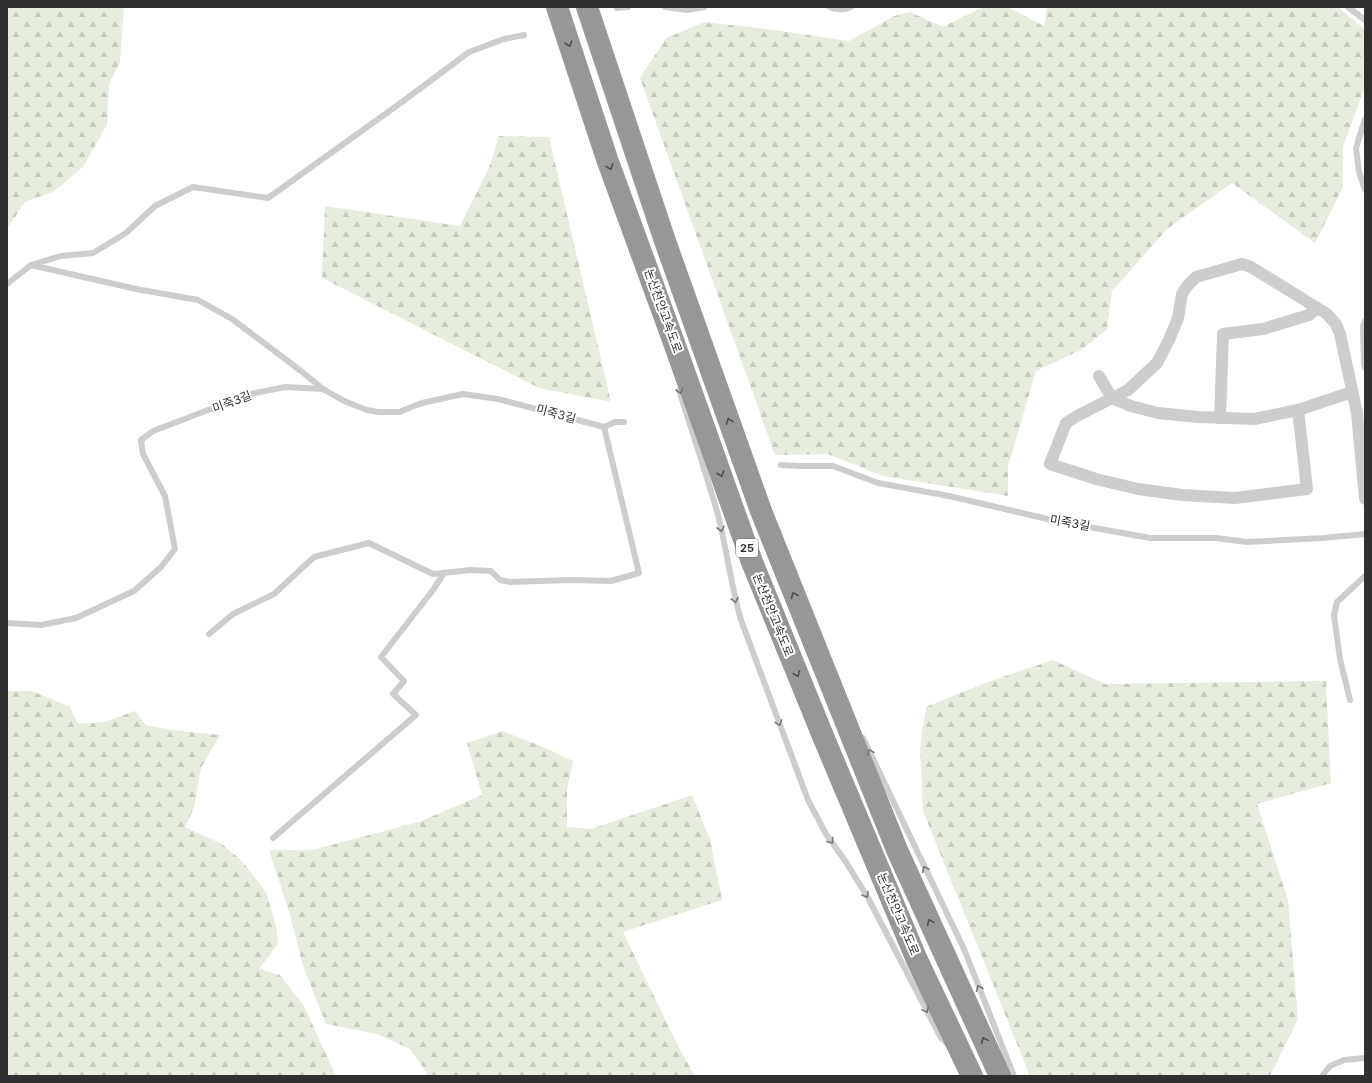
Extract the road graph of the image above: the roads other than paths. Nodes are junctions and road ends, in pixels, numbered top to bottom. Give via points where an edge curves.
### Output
1 (557, 7) edge
2 (587, 7) edge
3 (628, 7) edge
4 (665, 7) edge
5 (704, 7) edge
6 (830, 7) edge
7 (851, 7) edge
8 (1348, 7) edge
9 (617, 8) dead end
10 (1365, 20) edge
11 (524, 35) dead end
12 (1365, 120) edge
13 (1365, 190) edge
14 (31, 265) junction
15 (7, 284) edge
16 (1316, 308) junction
17 (1365, 321) edge
18 (1365, 368) edge
19 (1099, 376) dead end
20 (677, 383) dead end
21 (323, 389) junction
22 (1352, 392) junction
23 (1112, 398) junction
24 (1298, 410) junction
25 (1220, 418) junction
26 (624, 422) dead end
27 (604, 427) junction
28 (781, 465) dead end
29 (1365, 499) edge
30 (1365, 534) edge
31 (444, 573) junction
32 (1365, 576) edge
33 (7, 623) edge
34 (208, 634) dead end
35 (1350, 700) dead end
36 (861, 733) dead end
37 (273, 838) dead end
38 (961, 1055) junction
39 (1365, 1058) edge
40 (972, 1076) edge
41 (1000, 1076) edge
42 (1014, 1076) edge
43 (1322, 1076) edge

1 -> 38 highway, 논산천안고속도로 / 25 via 672,347 755,570 896,909
41 -> 2 highway, 논산천안고속도로 / 25 via 897,850 811,628 761,511 670,256
3 - 9 lane
4 - 5 lane via 686,10
6 - 7 lane
8 - 10 lane
11 - 14 lane via 504,39 469,52 268,198 193,187 155,206 126,233 93,253 61,256
12 - 13 lane via 1356,148 1359,172
14 - 15 lane
14 - 21 lane via 198,300 232,319
16 - 22 street via 1327,314 1336,324
16 - 23 street via 1251,267 1242,264 1196,277 1182,294 1178,318 1158,363 1128,390
16 - 25 street via 1309,316 1263,329 1223,334
17 - 18 lane
19 - 23 street
20 -> 38 lane via 718,516 740,620 808,800 826,834 868,898 941,1038
21 - 27 lane, 미죽3길 via 367,410 378,412 399,412 422,403 463,394 498,399
21 - 33 lane, 미죽3길 via 285,387 250,394 153,431 141,440 143,454 165,496 175,549 161,567 134,591 76,618 41,625
22 - 24 street
22 - 29 street
23 - 24 street via 1066,423 1050,464 1103,481 1182,495 1235,498 1307,489
23 - 25 street via 1158,413
24 - 25 street via 1254,419
26 - 27 lane, 미죽3길 via 615,422
27 - 31 lane via 639,573 611,581 510,582 500,580 491,572 471,570
28 - 30 lane, 미죽3길 via 833,466 878,483 1150,538 1216,538 1247,542
31 - 34 lane via 433,574 369,543 334,551 314,557 274,594 233,614
31 - 37 lane via 381,657 404,681 393,694 416,715
32 - 35 lane via 1338,602 1334,615 1340,659
42 -> 36 lane via 964,949
38 - 40 highway, 논산천안고속도로 / 25
39 - 43 lane via 1344,1060 1330,1066

